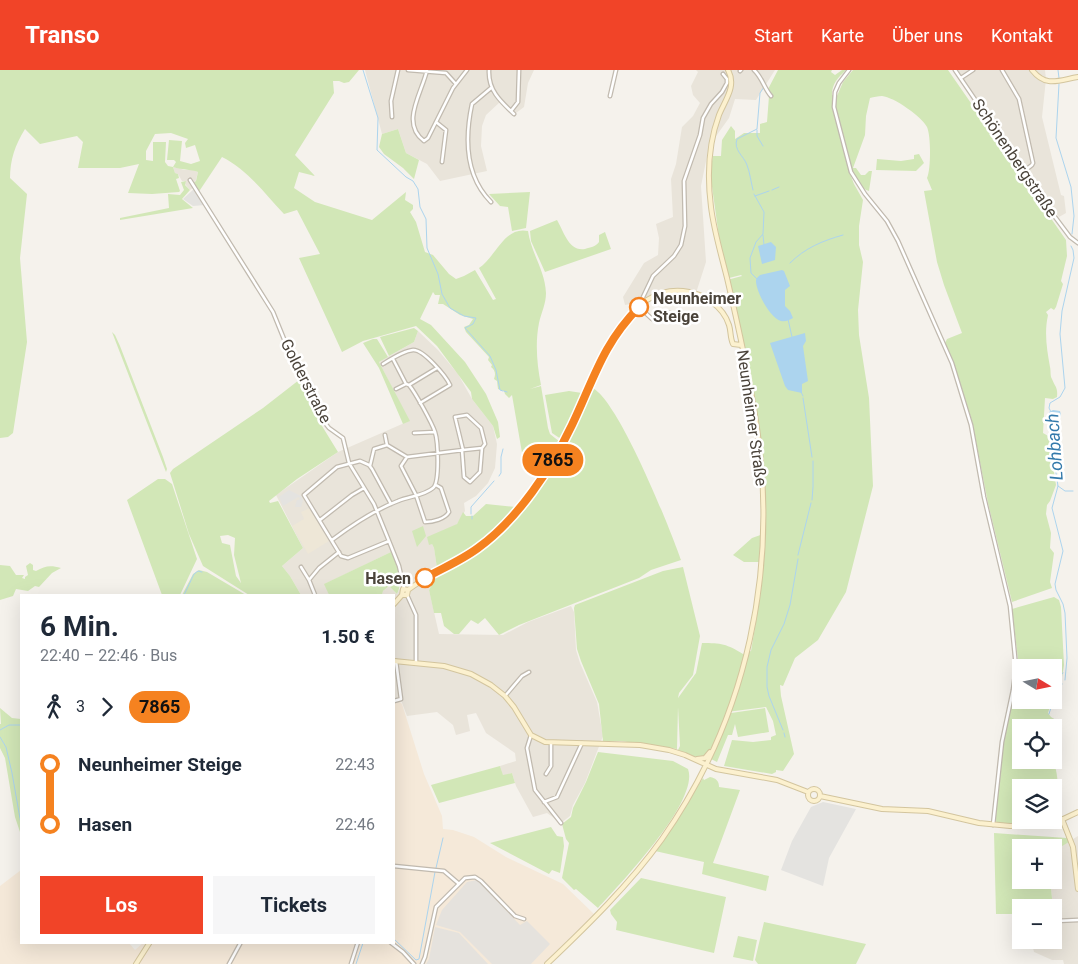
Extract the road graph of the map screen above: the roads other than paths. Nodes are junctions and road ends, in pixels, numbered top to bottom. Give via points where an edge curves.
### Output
1 (398, 70) edge
2 (408, 70) edge
3 (467, 70) edge
4 (489, 70) edge
5 (518, 70) edge
6 (616, 70) edge
7 (728, 70) edge
8 (754, 70) edge
9 (849, 70) edge
10 (955, 70) edge
11 (973, 70) edge
12 (1002, 70) edge
13 (1032, 70) edge
14 (426, 71) edge
15 (723, 74) dead end
16 (961, 78) junction
17 (1078, 78) edge
18 (456, 84) junction
19 (491, 88) junction
20 (722, 92) junction
21 (610, 96) dead end
22 (770, 96) dead end
23 (727, 98) junction
24 (392, 117) dead end
25 (436, 122) junction
26 (442, 162) dead end
27 (1023, 172) junction
28 (190, 180) dead end
29 (491, 202) dead end
30 (1078, 243) edge
31 (643, 303) junction
32 (639, 307) junction
33 (674, 314) dead end
34 (742, 345) junction
35 (393, 359) junction
36 (383, 364) dead end
37 (437, 368) junction
38 (407, 384) junction
39 (396, 389) dead end
40 (419, 403) junction
41 (435, 432) junction
42 (414, 433) dead end
43 (385, 435) dead end
44 (387, 445) junction
45 (482, 448) junction
46 (462, 450) junction
47 (436, 454) junction
48 (407, 457) junction
49 (349, 463) junction
50 (370, 466) junction
51 (436, 485) junction
52 (364, 488) junction
53 (416, 495) junction
54 (391, 504) junction
55 (376, 510) junction
56 (320, 520) junction
57 (332, 540) junction
58 (389, 541) junction
59 (339, 552) junction
60 (301, 567) dead end
61 (309, 580) junction
62 (406, 589) junction
63 (316, 594) edge
64 (402, 595) junction
65 (407, 595) junction
66 (395, 603) edge
67 (395, 661) edge
68 (416, 662) junction
69 (528, 672) dead end
70 (505, 696) junction
71 (395, 701) edge
72 (531, 735) junction
73 (551, 743) junction
74 (582, 743) junction
75 (714, 748) junction
76 (692, 758) junction
77 (706, 765) junction
78 (716, 769) junction
79 (546, 774) dead end
80 (699, 778) junction
81 (808, 792) junction
82 (820, 796) junction
83 (544, 802) junction
84 (1078, 812) edge
85 (1062, 819) joint
86 (561, 823) dead end
87 (992, 824) junction
88 (1012, 825) edge
89 (1062, 826) edge
90 (1067, 830) junction
91 (1076, 856) edge
92 (395, 866) edge
93 (458, 883) junction
94 (1078, 889) edge
95 (524, 920) dead end
96 (1078, 920) edge
97 (1062, 921) edge
98 (149, 944) edge
99 (239, 944) edge
100 (357, 944) edge
101 (393, 944) edge
102 (136, 964) edge
103 (229, 964) edge
104 (351, 964) edge
105 (414, 964) edge
106 (422, 964) edge
107 (547, 964) edge

1 - 24 street via 391,101
2 - 14 street
3 - 18 street
4 - 19 street
5 - 19 street via 518,102 513,113
6 - 21 street
7 - 23 street, Neunheimer Straße via 732,83
8 - 22 street
9 - 87 street via 835,92 834,107 853,176 898,241 952,363 971,425 984,498 1010,606 1016,667 1002,742
10 - 16 street, Schönenbergstraße
11 - 16 street
12 - 27 street via 1019,99 1033,163
13 - 17 street via 1049,82
14 - 18 street via 446,73
14 - 25 street via 412,122 423,140
15 - 20 street via 727,83
16 - 27 street, Schönenbergstraße
18 - 25 street
19 - 29 street via 472,104 467,131 474,174
20 - 23 street
20 - 31 street via 704,118 685,175 685,226 681,245 654,276 643,296
23 - 34 street, Neunheimer Straße via 711,145 709,180 714,222
25 - 26 street via 446,130
27 - 30 street, Schönenbergstraße via 1061,226
28 - 49 street, Golderstraße via 273,312 325,423 343,438
31 - 32 street
31 - 34 street via 671,291 698,295 719,309 729,325 733,344
32 - 33 street via 652,319
32 - 62 street via 610,342 553,461 519,508 480,547
34 - 75 street, Neunheimer Straße via 762,472 762,565 745,663
35 - 36 street
35 - 37 street via 416,350
35 - 38 street
37 - 38 street
37 - 40 street via 450,385
38 - 39 street
38 - 40 street
40 - 41 street
41 - 42 street
41 - 47 street
43 - 44 street
44 - 48 street
44 - 50 street via 374,450
45 - 46 street
45 - 46 street via 480,472 470,482 464,477
45 - 46 street via 485,444 481,428 467,415 462,415 455,418
46 - 47 street
47 - 48 street
47 - 51 street
48 - 53 street via 401,466
49 - 50 street via 360,461
49 - 52 street, Golderstraße
49 - 56 street via 337,467 304,495
50 - 54 street
51 - 53 street
51 - 53 street via 441,488 449,512 447,516 425,522
52 - 55 street, Golderstraße
52 - 56 street
53 - 54 street
54 - 55 street
55 - 57 street
55 - 58 street, Golderstraße
56 - 57 street
57 - 59 street
58 - 59 street via 348,558
58 - 62 street, Golderstraße
59 - 61 street
60 - 61 street
61 - 63 street
62 - 64 street
62 - 65 street
64 - 65 street
64 - 66 street
65 - 68 street via 416,615
67 - 68 street
67 - 71 street via 401,700
68 - 70 street via 471,674
69 - 70 street
70 - 72 street
72 - 73 street
72 - 83 street via 527,748 530,769 535,790
73 - 74 street
73 - 79 street via 550,766
74 - 76 street via 640,745
74 - 83 street via 557,797
75 - 76 street via 705,758
75 - 77 street, Neunheimer Straße
76 - 77 street
77 - 78 street
77 - 80 street, Neunheimer Straße
78 - 80 street via 706,771
78 - 81 street via 777,780
80 - 107 street, Neunheimer Straße via 672,824 642,865 605,908
81 - 82 street via 816,789
81 - 82 street via 808,799 812,801
82 - 87 street via 882,809 928,810
83 - 86 street
84 - 85 street
85 - 90 street
87 - 88 street
89 - 90 street
90 - 91 street
91 - 94 street
92 - 93 street via 444,871
93 - 95 street via 471,876 479,879 515,916
93 - 106 street via 436,907
96 - 97 street
98 - 102 street
99 - 103 street
100 - 104 street
101 - 105 street

